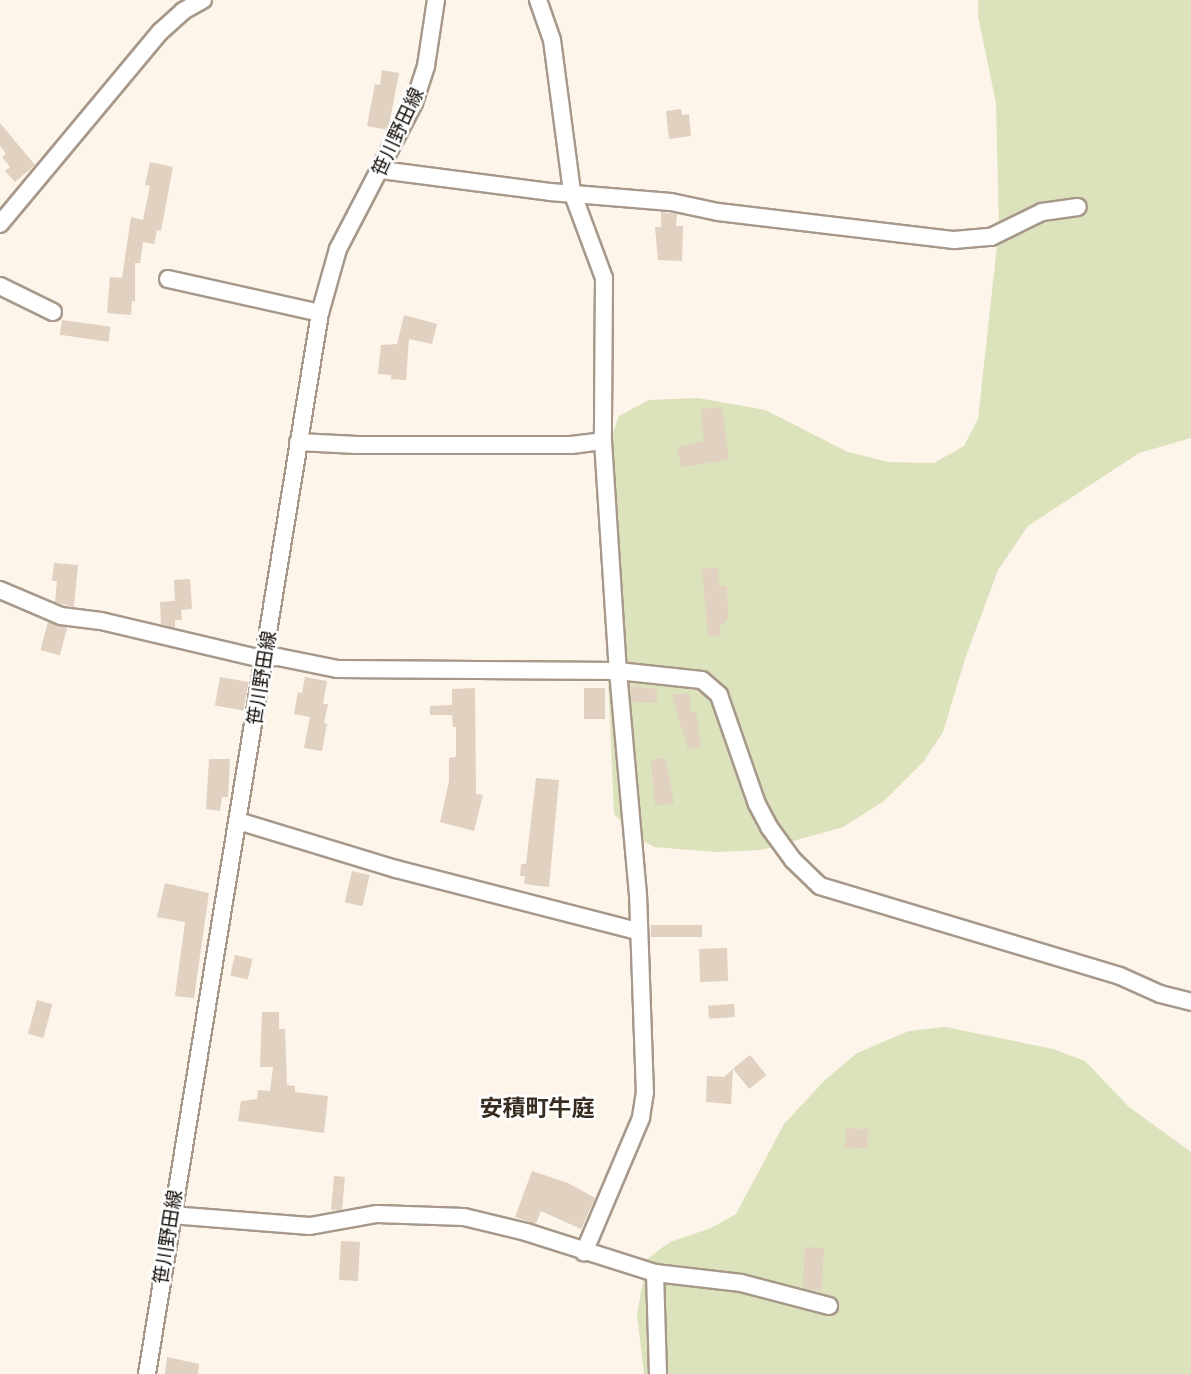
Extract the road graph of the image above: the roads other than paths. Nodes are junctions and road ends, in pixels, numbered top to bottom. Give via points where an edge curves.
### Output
1 (203, 0) edge
2 (436, 0) edge
3 (538, 0) edge
4 (381, 170) junction
5 (572, 192) junction
6 (1078, 207) dead end
7 (0, 224) edge
8 (168, 279) dead end
9 (0, 286) edge
10 (53, 312) dead end
11 (320, 313) junction
12 (603, 441) junction
13 (298, 442) junction
14 (0, 590) edge
15 (265, 657) junction
16 (618, 671) junction
17 (238, 821) junction
18 (638, 931) junction
19 (1191, 1002) edge
20 (171, 1215) junction
21 (584, 1252) junction
22 (654, 1273) junction
23 (829, 1306) dead end
24 (147, 1374) edge
25 (658, 1374) edge

1 - 7 street via 160,32
2 - 4 street, 笹川野田線 via 426,66 414,103
3 - 5 street via 552,40
4 - 5 street
4 - 11 street, 笹川野田線 via 338,249
5 - 6 street via 954,240 991,237 1042,212
5 - 12 street via 604,278
8 - 11 street
9 - 10 street
11 - 13 street, 笹川野田線
12 - 13 street via 571,445
12 - 16 street
13 - 15 street, 笹川野田線
14 - 15 street via 61,616
15 - 16 street via 349,670
15 - 17 street, 笹川野田線
16 - 18 street
16 - 19 street via 693,677 716,689 769,827 820,886 1120,976
17 - 18 street via 396,869
17 - 20 street, 笹川野田線
18 - 21 street via 645,1104
20 - 21 street via 310,1226 377,1214 440,1214 526,1232
20 - 24 street, 笹川野田線
21 - 22 street
22 - 23 street via 741,1283
22 - 25 street

